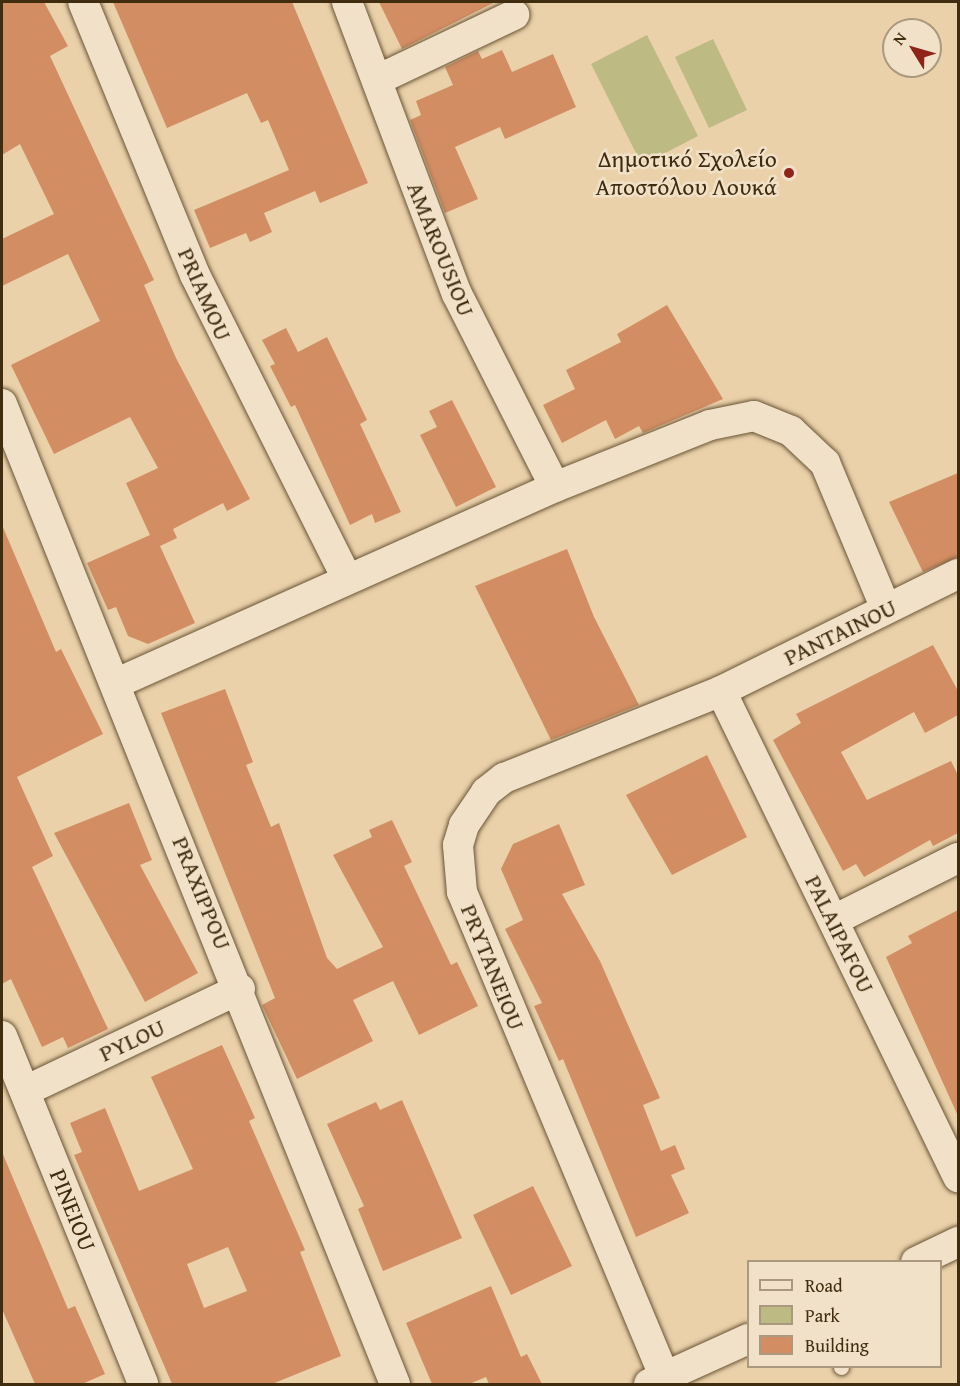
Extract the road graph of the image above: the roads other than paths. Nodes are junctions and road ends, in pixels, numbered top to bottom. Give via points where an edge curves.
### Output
1 (83, 2) edge
2 (347, 2) edge
3 (514, 15) dead end
4 (377, 80) junction
5 (2, 404) edge
6 (555, 487) junction
7 (958, 574) edge
8 (346, 577) junction
9 (886, 609) junction
10 (117, 683) junction
11 (722, 691) junction
12 (958, 858) edge
13 (834, 920) junction
14 (240, 988) junction
15 (2, 1036) edge
16 (25, 1091) junction
17 (958, 1177) edge
18 (958, 1242) edge
19 (920, 1260) edge
20 (747, 1339) edge
21 (657, 1381) edge
22 (143, 1384) edge
23 (395, 1384) edge

1 - 8 street, PRIAMOU via 195,275
2 - 4 street, AMAROUSIOU
3 - 4 street
4 - 6 street, AMAROUSIOU via 458,294
5 - 10 street, PRAXIPPOU
6 - 8 street
6 - 9 street via 710,425 754,416 773,421 808,443 825,463
7 - 9 street, PANTAINOU
8 - 10 street
9 - 11 street, PANTAINOU
10 - 14 street, PRAXIPPOU
11 - 13 street, PALAIPAFOU
11 - 21 street, PRYTANEIOU via 504,778 473,809 458,845 462,892
12 - 13 street
13 - 17 street, PALAIPAFOU
14 - 16 street, PYLOU
14 - 23 street, PRAXIPPOU
15 - 16 street, PINEIOU
16 - 22 street, PINEIOU
18 - 19 street
20 - 21 street

